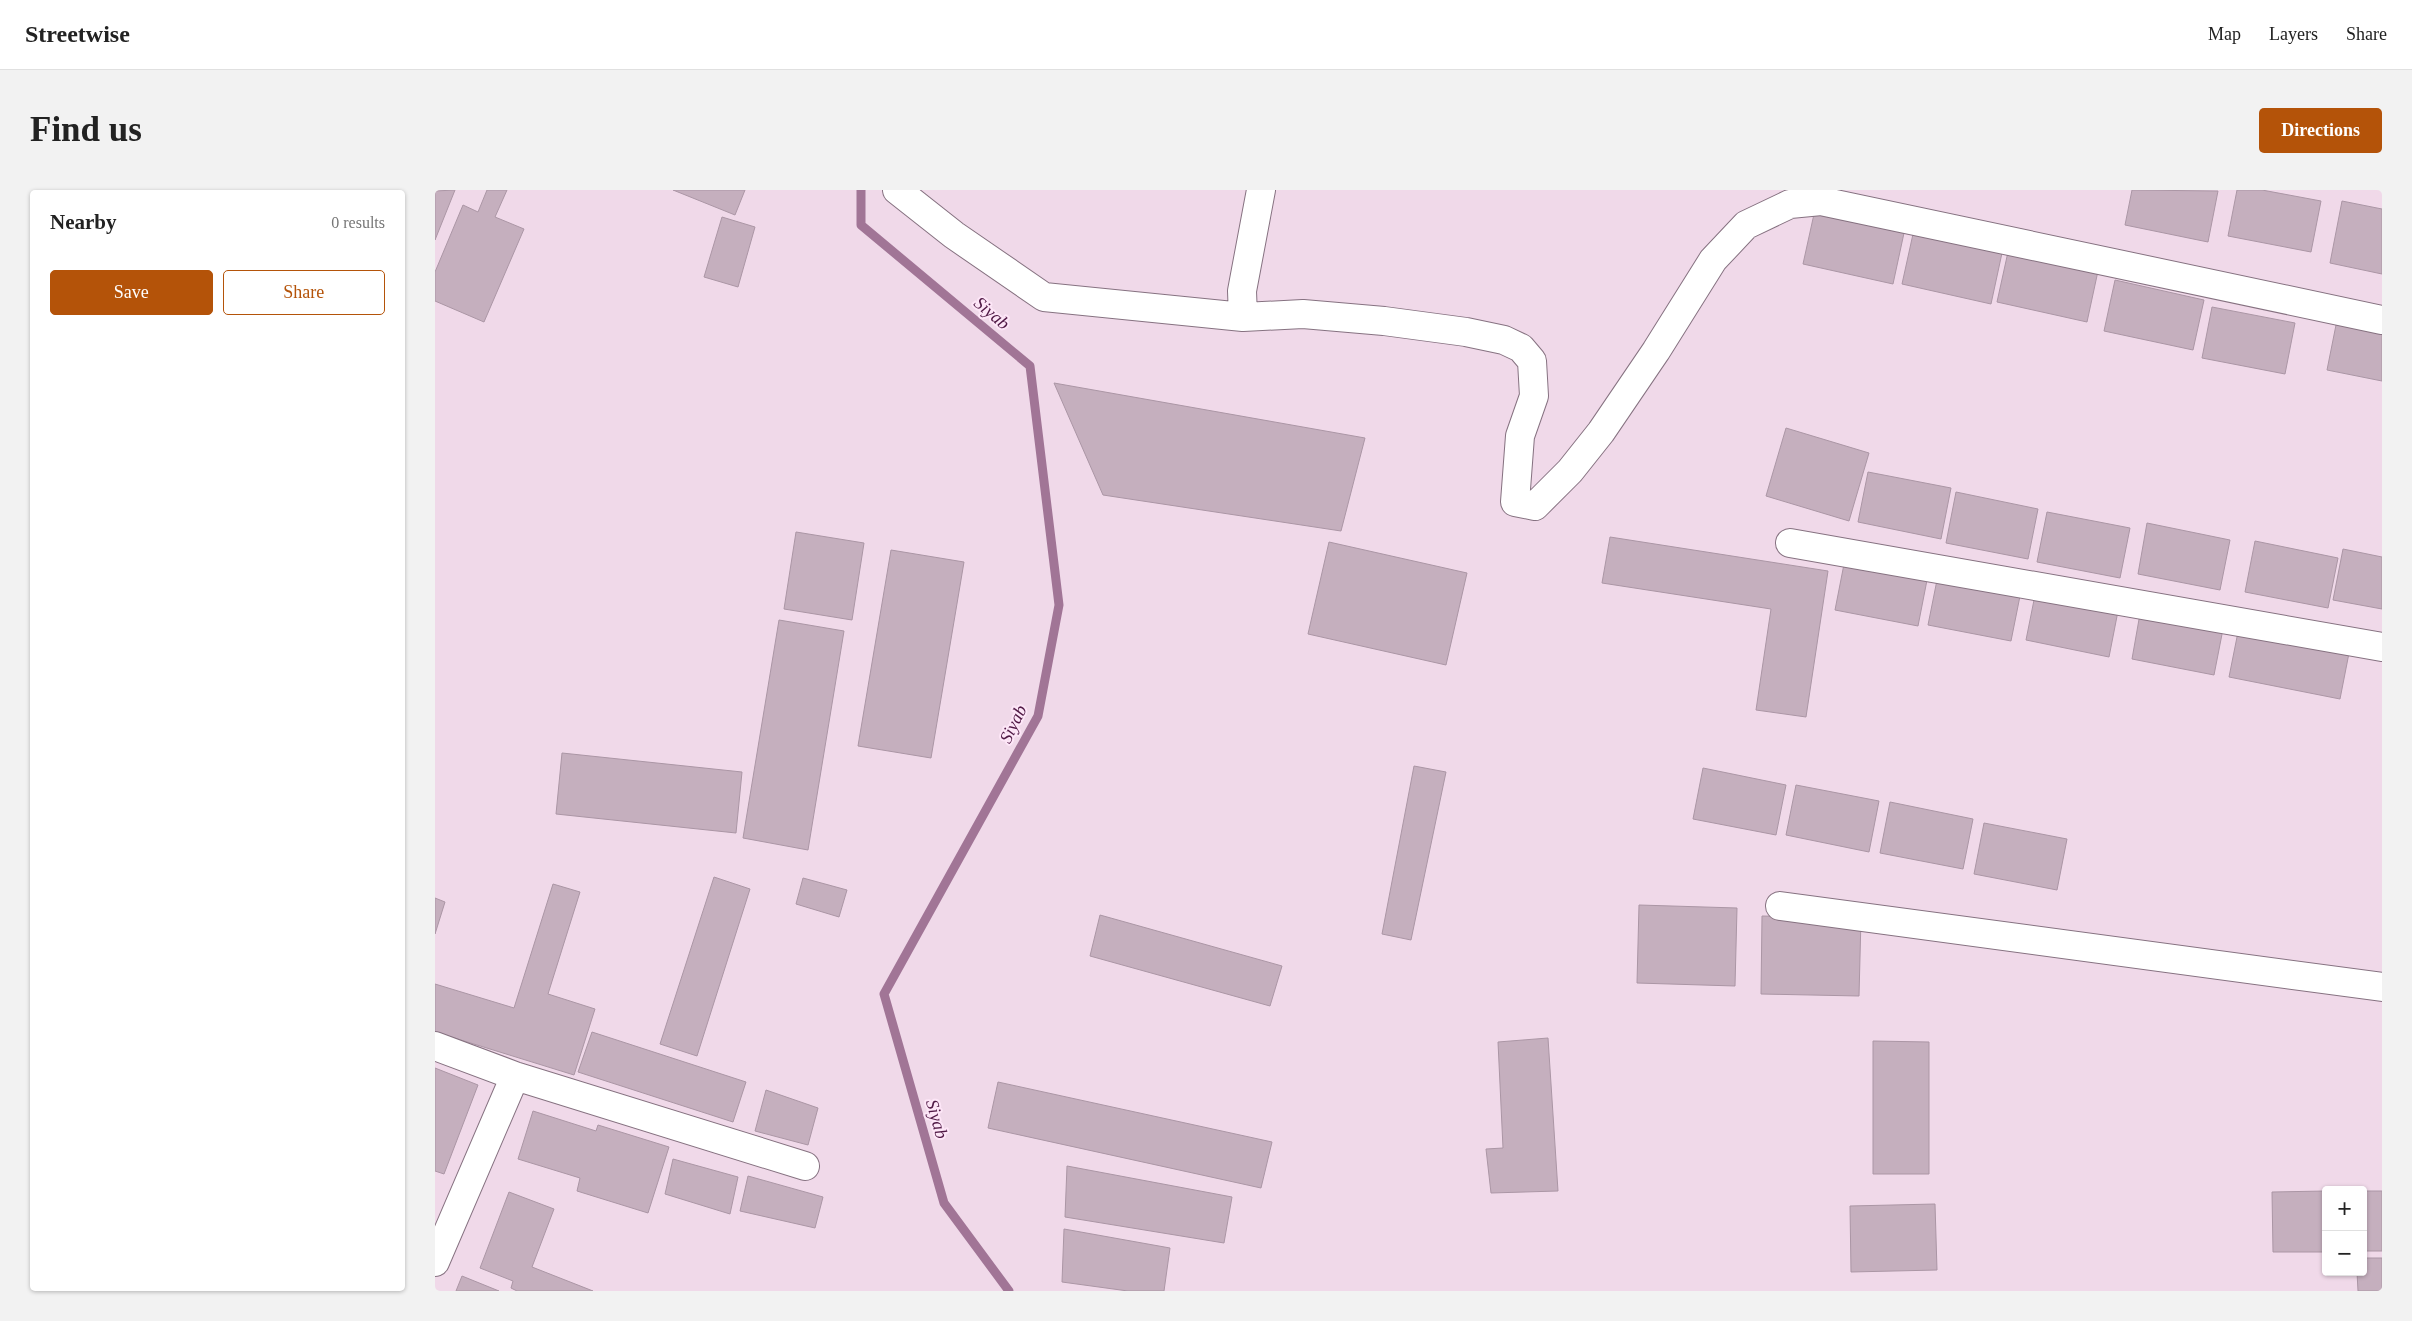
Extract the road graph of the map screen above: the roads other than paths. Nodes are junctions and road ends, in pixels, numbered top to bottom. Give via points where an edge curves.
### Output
1 (897, 190) edge
2 (1261, 190) edge
3 (1243, 317) junction
4 (2382, 320) edge
5 (1790, 543) dead end
6 (2382, 647) edge
7 (1780, 906) dead end
8 (2382, 987) edge
9 (435, 1046) edge
10 (515, 1076) junction
11 (805, 1166) dead end
12 (435, 1262) edge

1 - 3 street via 954,235 1044,297
2 - 3 street via 1243,291
3 - 4 street via 1303,314 1384,321 1466,332 1504,340 1521,348 1532,361 1534,396 1520,436 1515,502 1535,506 1570,471 1601,432 1713,260 1746,226 1790,204 1821,201
5 - 6 street
7 - 8 street
9 - 10 street
10 - 11 street
10 - 12 street

